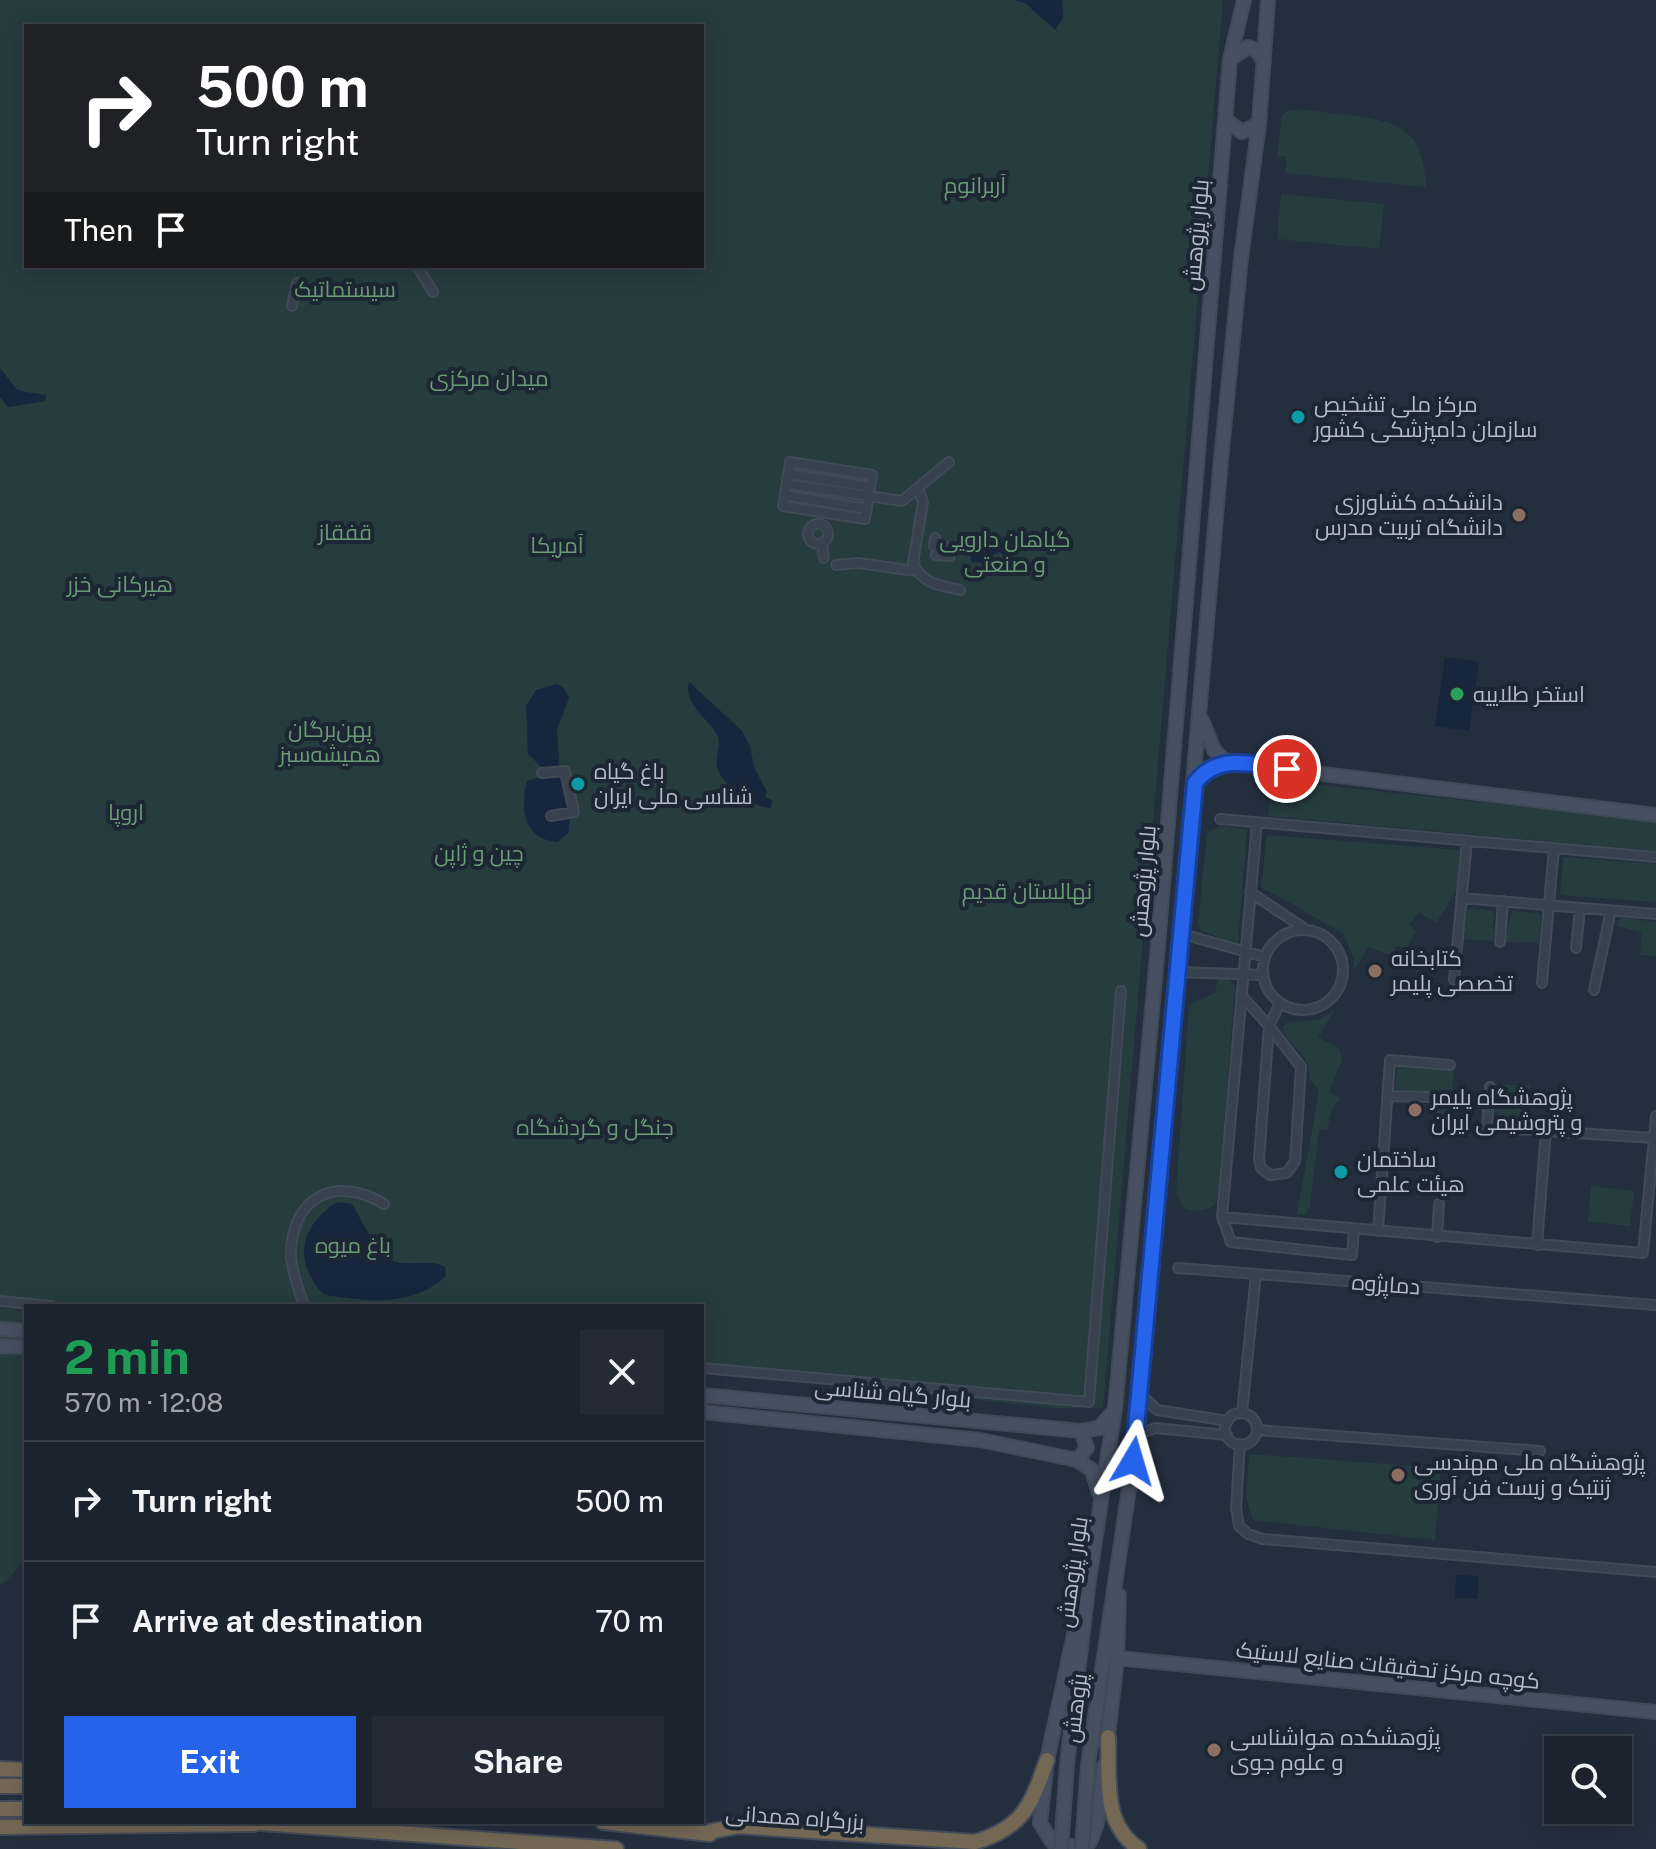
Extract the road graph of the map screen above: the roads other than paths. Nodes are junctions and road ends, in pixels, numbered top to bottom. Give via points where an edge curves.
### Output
1 (1244, 0) edge
2 (1268, 0) edge
3 (1230, 59) junction
4 (1264, 61) junction
5 (1226, 120) junction
6 (1259, 124) junction
7 (418, 268) edge
8 (297, 283) dead end
9 (433, 292) dead end
10 (292, 306) dead end
11 (949, 462) dead end
12 (807, 465) junction
13 (824, 468) junction
14 (839, 470) junction
15 (856, 473) junction
16 (805, 477) junction
17 (787, 479) junction
18 (822, 479) junction
19 (837, 481) junction
20 (854, 484) junction
21 (804, 487) junction
22 (870, 487) junction
23 (918, 489) junction
24 (820, 490) junction
25 (836, 492) junction
26 (785, 495) junction
27 (852, 495) junction
28 (802, 498) junction
29 (869, 498) junction
30 (818, 501) junction
31 (834, 503) junction
32 (850, 506) junction
33 (800, 509) junction
34 (867, 509) junction
35 (816, 512) junction
36 (833, 514) junction
37 (849, 517) junction
38 (821, 524) junction
39 (935, 538) dead end
40 (822, 544) junction
41 (961, 549) dead end
42 (824, 558) dead end
43 (836, 565) dead end
44 (916, 571) junction
45 (960, 590) dead end
46 (1201, 717) junction
47 (1226, 762) junction
48 (542, 773) dead end
49 (1195, 783) junction
50 (1656, 815) edge
51 (554, 816) dead end
52 (1220, 819) dead end
53 (1257, 823) junction
54 (1467, 841) junction
55 (1554, 848) junction
56 (1656, 857) edge
57 (1250, 892) junction
58 (1461, 898) junction
59 (1503, 901) junction
60 (1549, 905) junction
61 (1580, 908) junction
62 (1611, 910) junction
63 (1656, 914) edge
64 (1305, 929) junction
65 (1182, 934) junction
66 (1500, 942) dead end
67 (1576, 948) dead end
68 (1244, 954) junction
69 (1265, 957) junction
70 (1178, 972) junction
71 (1243, 974) junction
72 (1263, 975) junction
73 (1454, 980) dead end
74 (1542, 983) dead end
75 (1594, 990) dead end
76 (1121, 991) dead end
77 (1241, 995) junction
78 (1280, 1003) junction
79 (1269, 1026) junction
80 (1450, 1065) dead end
81 (1490, 1087) dead end
82 (1388, 1096) junction
83 (1432, 1097) dead end
84 (1656, 1116) edge
85 (1546, 1131) junction
86 (1653, 1138) junction
87 (384, 1204) dead end
88 (1439, 1204) dead end
89 (1222, 1217) junction
90 (1354, 1229) junction
91 (1378, 1231) junction
92 (1437, 1237) junction
93 (1537, 1245) junction
94 (1178, 1268) dead end
95 (1256, 1274) junction
96 (0, 1301) edge
97 (31, 1304) edge
98 (303, 1304) edge
99 (1656, 1305) edge
100 (0, 1329) edge
101 (24, 1331) edge
102 (0, 1346) edge
103 (24, 1347) edge
104 (704, 1368) edge
105 (1141, 1394) junction
106 (704, 1395) edge
107 (1115, 1409) junction
108 (704, 1412) edge
109 (1242, 1413) junction
110 (1228, 1421) junction
111 (1257, 1430) junction
112 (1081, 1431) junction
113 (1137, 1435) junction
114 (1227, 1435) junction
115 (1240, 1444) junction
116 (1540, 1451) dead end
117 (1077, 1460) junction
118 (1101, 1502) junction
119 (1119, 1566) junction
120 (1656, 1572) edge
121 (1089, 1580) junction
122 (1110, 1608) joint
123 (1117, 1658) junction
124 (1656, 1712) edge
125 (1108, 1737) junction
126 (1047, 1760) junction
127 (0, 1769) edge
128 (24, 1770) edge
129 (0, 1786) edge
130 (24, 1786) edge
131 (0, 1809) edge
132 (24, 1809) edge
133 (190, 1824) edge
134 (267, 1824) edge
135 (621, 1824) edge
136 (0, 1827) edge
137 (703, 1833) junction
138 (616, 1849) edge
139 (935, 1849) edge
140 (1061, 1849) edge
141 (1082, 1849) edge
142 (1139, 1849) edge

1 - 3 street, بلوار پژوهش
2 - 4 street, بلوار پژوهش
3 - 4 street via 1248,47
3 - 5 street, بلوار پژوهش
4 - 6 street, بلوار پژوهش
5 - 6 street via 1242,132
5 - 107 street, بلوار پژوهش
6 - 46 street, بلوار پژوهش via 1239,273
7 - 9 street
8 - 10 street
11 - 23 street
12 - 13 street
12 - 16 street
12 - 17 street via 790,462
13 - 14 street
13 - 18 street
14 - 15 street
14 - 19 street
15 - 20 street
15 - 22 street via 872,475
16 - 17 street
16 - 18 street
16 - 21 street
17 - 21 street
17 - 26 street
18 - 19 street
18 - 24 street
19 - 20 street
19 - 25 street
20 - 22 street
20 - 27 street
21 - 24 street
21 - 28 street
22 - 29 street
23 - 29 street via 902,501
23 - 44 street via 923,502
24 - 25 street
24 - 30 street
25 - 27 street
25 - 31 street
26 - 28 street
26 - 33 street via 783,506
27 - 29 street
27 - 32 street
28 - 30 street
28 - 33 street
29 - 34 street
30 - 31 street
30 - 35 street
31 - 32 street
31 - 36 street
32 - 34 street
32 - 37 street
33 - 35 street
34 - 37 street via 865,519
35 - 36 street
35 - 38 street
36 - 37 street
36 - 38 street
38 - 40 street via 828,536
38 - 40 street via 811,527 808,537
39 - 41 street via 934,546 943,553
40 - 42 street
43 - 44 street
44 - 45 street via 934,587
46 - 47 street via 1214,750
46 - 49 street, بلوار پژوهش
47 - 49 street via 1206,769
47 - 50 street
48 - 51 street via 565,771 572,791 571,812
49 - 65 street, بلوار پژوهش
52 - 53 street
53 - 54 street
53 - 57 street
54 - 55 street
54 - 58 street
55 - 56 street
55 - 60 street
57 - 64 street
57 - 68 street
58 - 59 street
58 - 73 street
59 - 60 street
59 - 66 street
60 - 61 street
60 - 74 street
61 - 62 street
61 - 67 street
62 - 63 street
62 - 75 street
64 - 69 street via 1280,936
64 - 78 street via 1330,939 1343,963 1343,976 1330,1000 1319,1007 1306,1010
65 - 68 street
65 - 70 street, بلوار پژوهش
68 - 69 street
68 - 71 street
69 - 72 street
70 - 71 street
70 - 105 street, بلوار پژوهش
71 - 72 street
71 - 77 street
72 - 78 street
76 - 104 street via 1089,1402
77 - 79 street
77 - 89 street
78 - 79 street
79 - 79 street via 1259,1159 1270,1175 1287,1173 1295,1161 1301,1067
80 - 82 street via 1390,1060
81 - 85 street via 1487,1127
82 - 83 street
82 - 91 street
84 - 86 street
85 - 86 street
85 - 93 street
86 - 93 street via 1643,1253
87 - 98 street via 369,1195 332,1192 304,1206 291,1255
88 - 92 street
89 - 90 street
89 - 90 street via 1231,1242 1352,1255
90 - 91 street
91 - 92 street
92 - 93 street
94 - 95 street, دماپژوه
95 - 99 street, دماپژوه
95 - 109 street
96 - 97 street
100 - 101 street
102 - 103 street
105 - 110 street via 1157,1410
105 - 113 street, بلوار پژوهش
106 - 112 street, بلوار گیاه شناسی
107 - 112 street via 1099,1428
107 - 118 street, بلوار پژوهش
108 - 117 street, بلوار گیاه شناسی via 980,1440
109 - 110 street
109 - 111 street via 1252,1418
110 - 114 street
111 - 115 street via 1250,1441
111 - 116 street
112 - 117 street via 1087,1448
113 - 114 street via 1155,1428
113 - 119 street, بلوار پژوهش
114 - 115 street
115 - 120 street via 1237,1518 1248,1534 1263,1539
117 - 118 street via 1092,1470
118 - 121 street, بلوار پژوهش
119 - 122 street, بلوار پژوهش
119 - 123 street
121 - 126 street via 1068,1649
121 - 140 street, بلوار پژوهش, bridge
122 - 141 street, پژوهش, bridge
123 - 124 street, کوچه مرکز تحقیقات صنایع لاستیک
123 - 125 street
125 - 126 street via 1090,1842 1076,1847 1052,1842 1040,1823
125 - 142 highway via 1111,1813 1123,1837
126 - 137 highway via 1025,1813 1002,1834 975,1842 738,1826
127 - 128 highway
129 - 130 highway
131 - 132 highway
133 - 136 highway
134 - 138 highway
135 - 137 highway, بزرگراه همدانی
137 - 139 highway, بزرگراه همدانی

